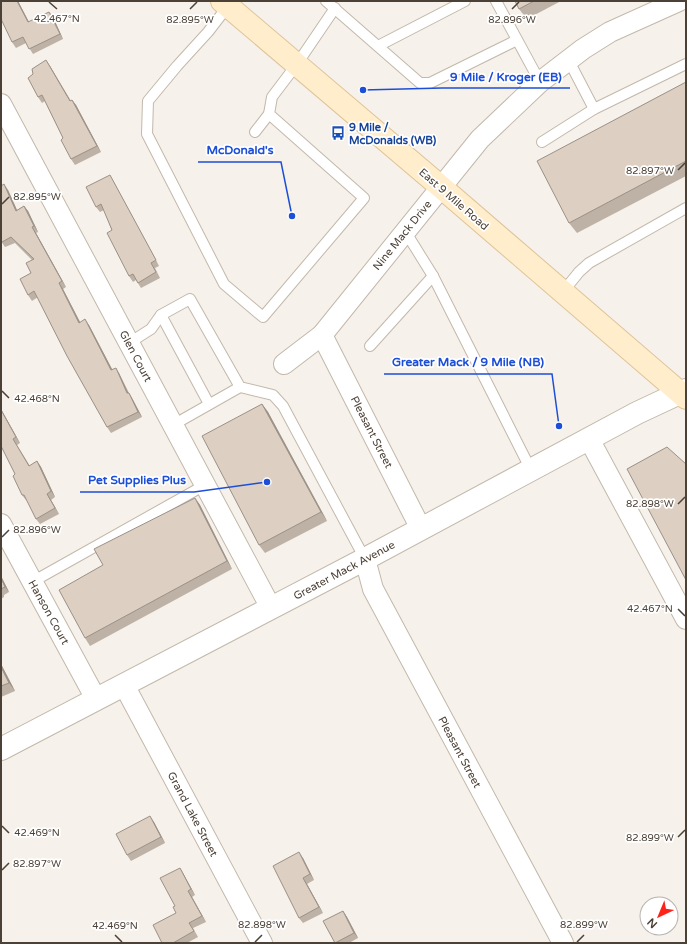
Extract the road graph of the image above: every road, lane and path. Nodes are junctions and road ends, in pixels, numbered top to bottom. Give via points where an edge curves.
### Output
1 (465, 1) edge
2 (496, 1) edge
3 (679, 1) edge
4 (225, 4) edge
5 (333, 4) edge
6 (517, 40) junction
7 (378, 46) junction
8 (569, 61) junction
9 (297, 64) junction
10 (686, 64) edge
11 (540, 82) junction
12 (1, 104) edge
13 (594, 109) junction
14 (269, 114) junction
15 (255, 132) dead end
16 (542, 142) dead end
17 (441, 187) junction
18 (686, 208) edge
19 (405, 231) junction
20 (432, 276) junction
21 (562, 293) junction
22 (161, 315) junction
23 (322, 335) junction
24 (129, 343) junction
25 (370, 346) dead end
26 (284, 364) dead end
27 (240, 387) junction
28 (684, 394) edge
29 (209, 404) junction
30 (173, 425) junction
31 (589, 439) junction
32 (531, 470) junction
33 (205, 485) junction
34 (1, 524) edge
35 (421, 529) junction
36 (365, 559) junction
37 (32, 582) junction
38 (271, 608) junction
39 (686, 619) edge
40 (124, 685) junction
41 (96, 699) junction
42 (1, 749) edge
43 (262, 943) edge
44 (563, 943) edge

1 - 7 lane
2 - 6 lane
3 - 8 street, Nine Mack Drive via 610,32
4 - 9 main road, East 9 Mile Road
4 - 14 lane via 208,32 148,101 147,134 224,284 263,317 364,198
5 - 7 lane
5 - 9 lane
6 - 7 lane via 430,83 420,83
6 - 11 lane
8 - 11 street, Nine Mack Drive
8 - 13 lane
9 - 14 lane via 272,98
9 - 17 main road, East 9 Mile Road
10 - 13 lane
11 - 17 street, Nine Mack Drive via 480,139
12 - 24 street, Glen Court
13 - 16 lane
14 - 15 lane
17 - 19 street, Nine Mack Drive
17 - 21 main road, East 9 Mile Road
18 - 21 lane via 589,263
19 - 20 lane
19 - 23 street, Nine Mack Drive
20 - 25 lane
20 - 32 lane
21 - 28 main road, East 9 Mile Road
22 - 24 lane via 151,329
22 - 27 lane via 190,299
22 - 29 lane
23 - 26 street, Nine Mack Drive
23 - 35 street, Pleasant Street
24 - 30 street, Glen Court
27 - 29 lane
27 - 36 lane via 273,395 283,406
28 - 31 street, Greater Mack Avenue via 637,413
29 - 30 lane
30 - 33 street, Glen Court
31 - 32 street, Greater Mack Avenue
31 - 39 street
32 - 35 street, Greater Mack Avenue
33 - 37 lane
33 - 38 street, Glen Court
34 - 37 street, Hanson Court
35 - 36 street, Greater Mack Avenue
36 - 38 street, Greater Mack Avenue
36 - 44 street, Pleasant Street via 373,589
37 - 41 street, Hanson Court
38 - 40 street, Greater Mack Avenue
40 - 41 street, Greater Mack Avenue
40 - 43 street, Grand Lake Street
41 - 42 street, Greater Mack Avenue

